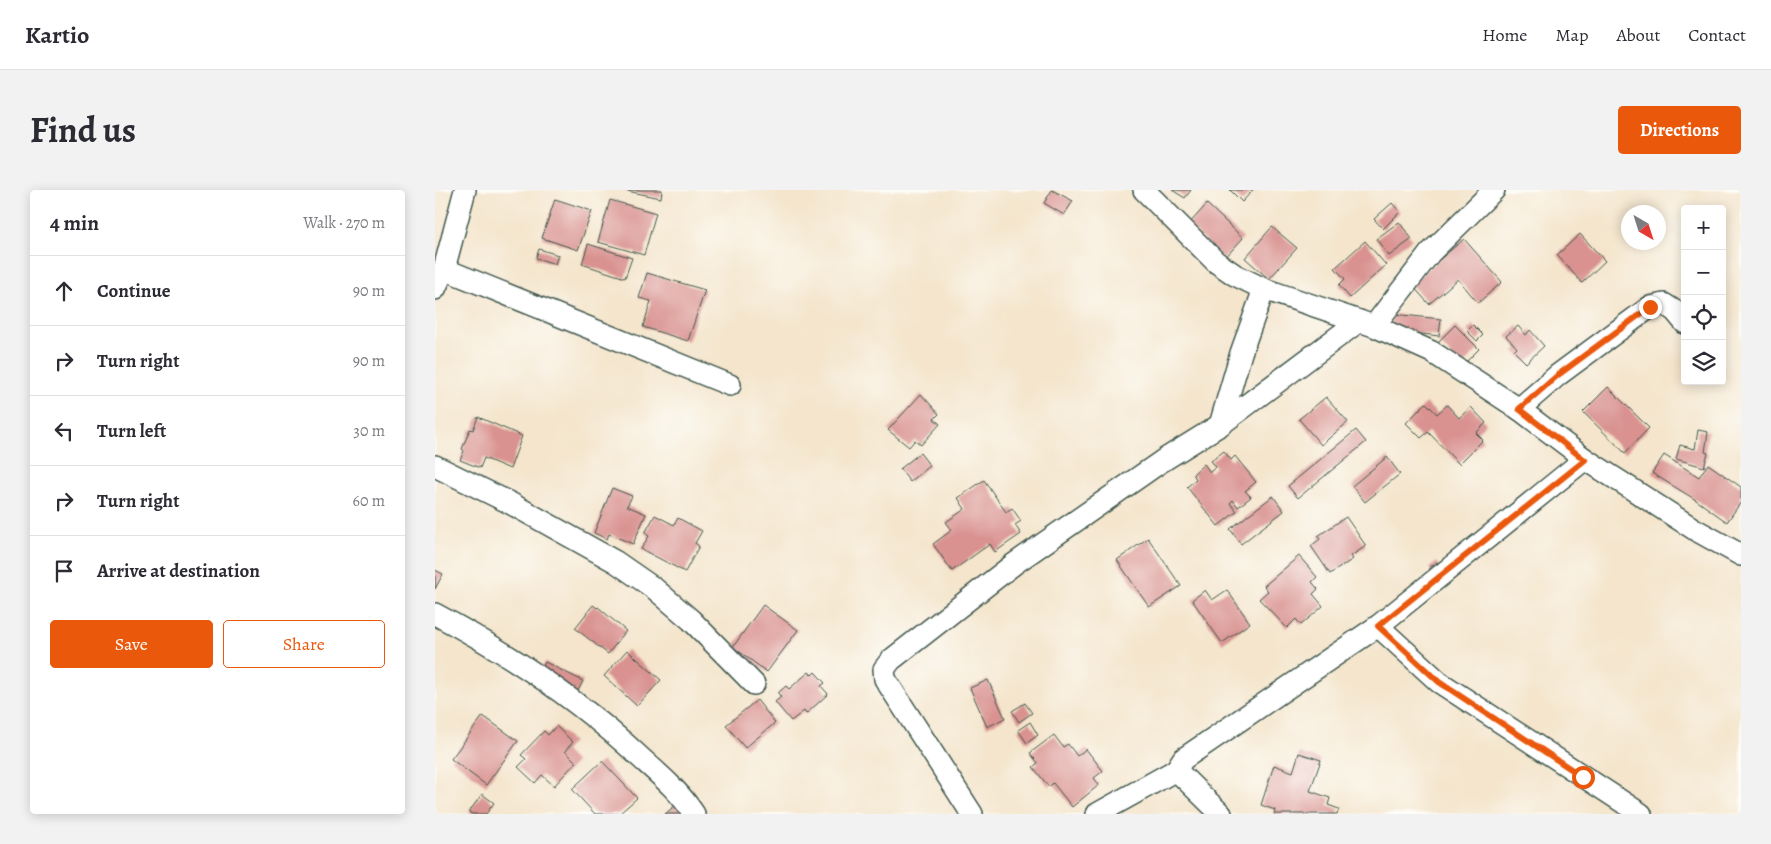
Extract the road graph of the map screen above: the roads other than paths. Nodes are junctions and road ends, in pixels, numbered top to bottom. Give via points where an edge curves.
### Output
1 (465, 190) edge
2 (1493, 190) edge
3 (1146, 191) edge
4 (444, 268) junction
5 (435, 289) edge
6 (1264, 289) junction
7 (1681, 318) edge
8 (1366, 323) junction
9 (731, 385) dead end
10 (1519, 409) junction
11 (1220, 425) junction
12 (1585, 460) junction
13 (435, 466) edge
14 (1741, 555) edge
15 (435, 614) edge
16 (1378, 626) junction
17 (754, 684) dead end
18 (1176, 770) junction
19 (694, 814) edge
20 (972, 814) edge
21 (1097, 814) edge
22 (1221, 814) edge
23 (1641, 814) edge

1 - 4 street
2 - 8 street
3 - 6 street via 1216,262
4 - 5 street
4 - 9 street
6 - 8 street
6 - 11 street
7 - 10 street via 1664,304 1650,307 1558,375
8 - 10 street via 1432,352
8 - 11 street
10 - 12 street
11 - 20 street via 1162,461 1014,564 891,660 884,669 885,679
12 - 14 street
12 - 16 street
13 - 17 street via 616,562 647,583 691,620
15 - 19 street via 526,669 607,726 682,795
16 - 18 street via 1183,759
16 - 23 street via 1439,682
18 - 21 street
18 - 22 street

